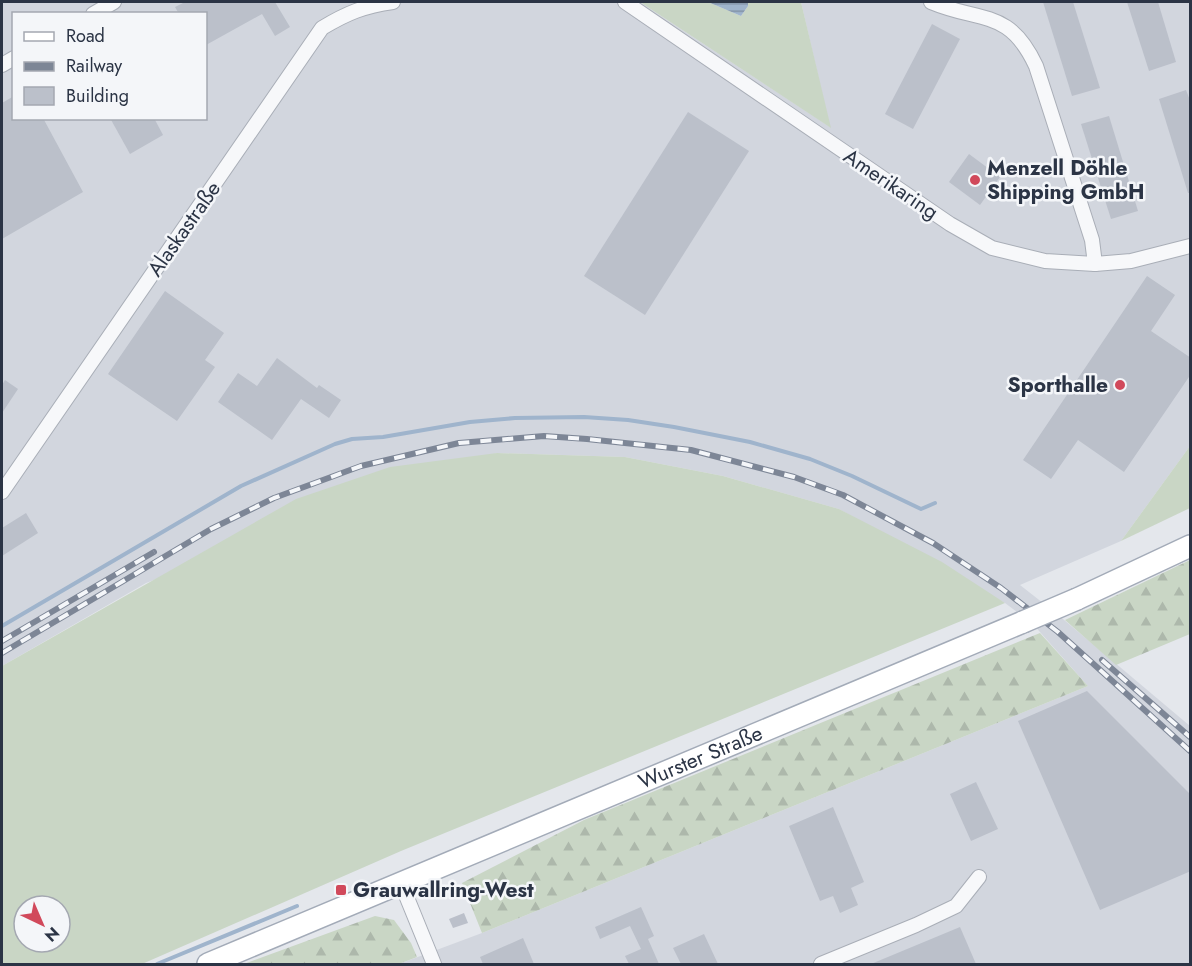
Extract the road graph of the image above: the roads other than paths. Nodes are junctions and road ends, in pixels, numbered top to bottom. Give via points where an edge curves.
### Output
1 (114, 2) edge
2 (393, 2) edge
3 (625, 2) edge
4 (932, 2) edge
5 (96, 12) edge
6 (1191, 246) edge
7 (1095, 264) junction
8 (2, 492) edge
9 (1191, 546) edge
10 (979, 877) dead end
11 (400, 883) junction
12 (208, 964) edge
13 (434, 964) edge
14 (821, 964) edge

1 - 5 street
2 - 8 street, Alaskastraße via 366,6 322,28
3 - 7 street, Amerikaring via 950,224 992,248 1046,261
4 - 7 street via 1001,22 1030,52 1092,240
6 - 7 street, Amerikaring via 1131,261
9 - 11 main road, Wurster Straße, bridge via 1077,599
10 - 14 street via 956,906
11 - 12 main road, Wurster Straße
11 - 13 street

